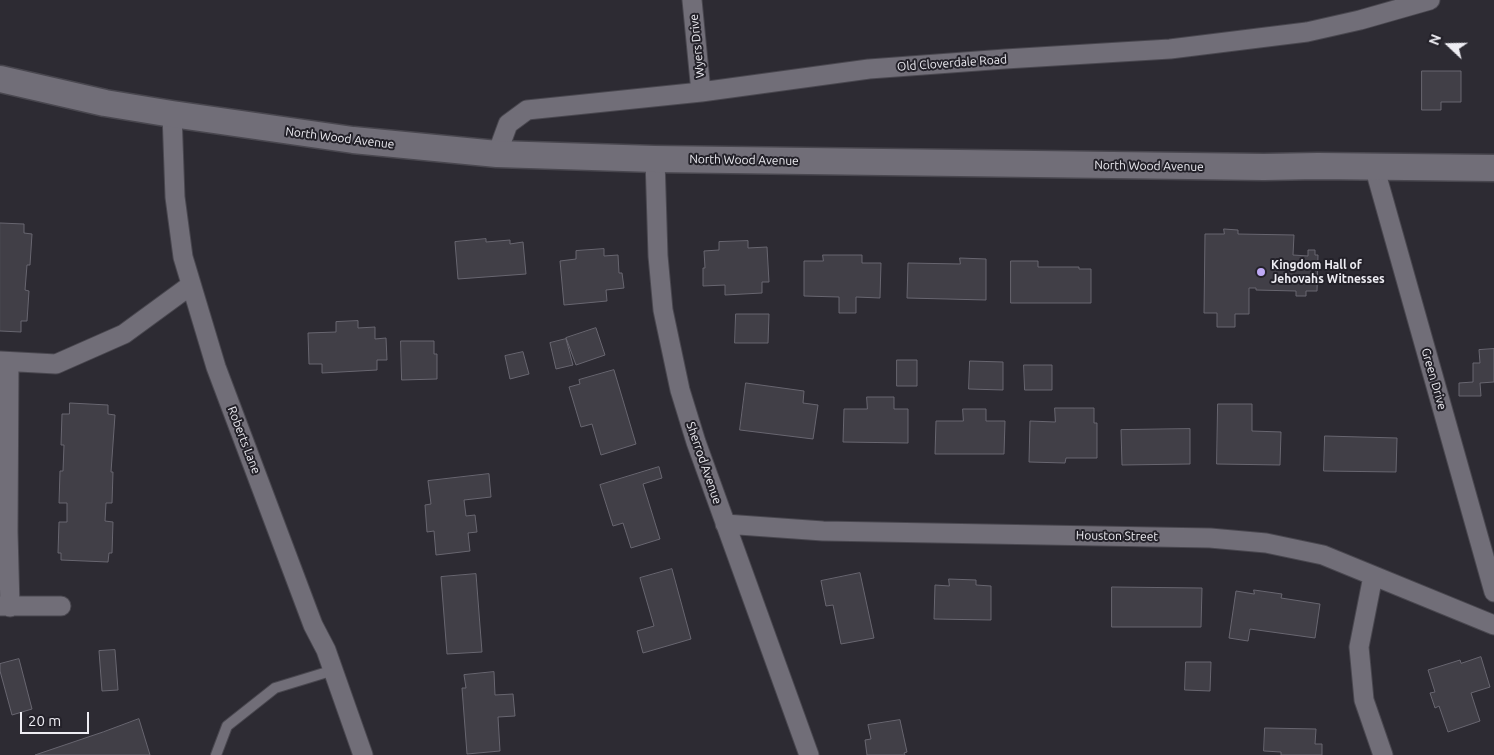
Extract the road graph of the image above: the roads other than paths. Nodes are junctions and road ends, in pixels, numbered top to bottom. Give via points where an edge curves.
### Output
1 (692, 0) edge
2 (1430, 0) edge
3 (0, 79) edge
4 (701, 92) junction
5 (172, 114) junction
6 (497, 154) junction
7 (655, 159) junction
8 (1374, 166) junction
9 (1494, 168) edge
10 (191, 285) junction
11 (4, 361) edge
12 (726, 524) junction
13 (1373, 576) junction
14 (1494, 592) edge
15 (5, 606) edge
16 (60, 606) dead end
17 (1494, 625) edge
18 (334, 670) junction
19 (216, 755) edge
20 (364, 755) edge
21 (809, 755) edge
22 (1383, 755) edge

1 - 4 street, Wyers Drive
2 - 4 street, Old Cloverdale Road via 1334,26 1268,37 1170,49 869,70
3 - 5 main road, North Wood Avenue
4 - 6 street, Old Cloverdale Road via 528,110 508,124
5 - 6 main road, North Wood Avenue via 353,140
5 - 10 street, Roberts Lane via 175,198 183,257
6 - 7 main road, North Wood Avenue
7 - 8 main road, North Wood Avenue
7 - 12 street, Sherrod Avenue via 663,310 680,390
8 - 9 main road, North Wood Avenue
8 - 14 street, Green Drive
10 - 11 street via 124,334 56,364
10 - 18 street, Roberts Lane via 216,367 313,625
11 - 15 street via 8,532
12 - 13 street, Houston Street via 823,531 1229,540 1266,543 1323,555
12 - 21 street, Sherrod Avenue
13 - 17 street, Houston Street
13 - 22 street via 1359,647 1364,700
15 - 16 street
18 - 19 lane via 275,688 227,726
18 - 20 street, Roberts Lane

